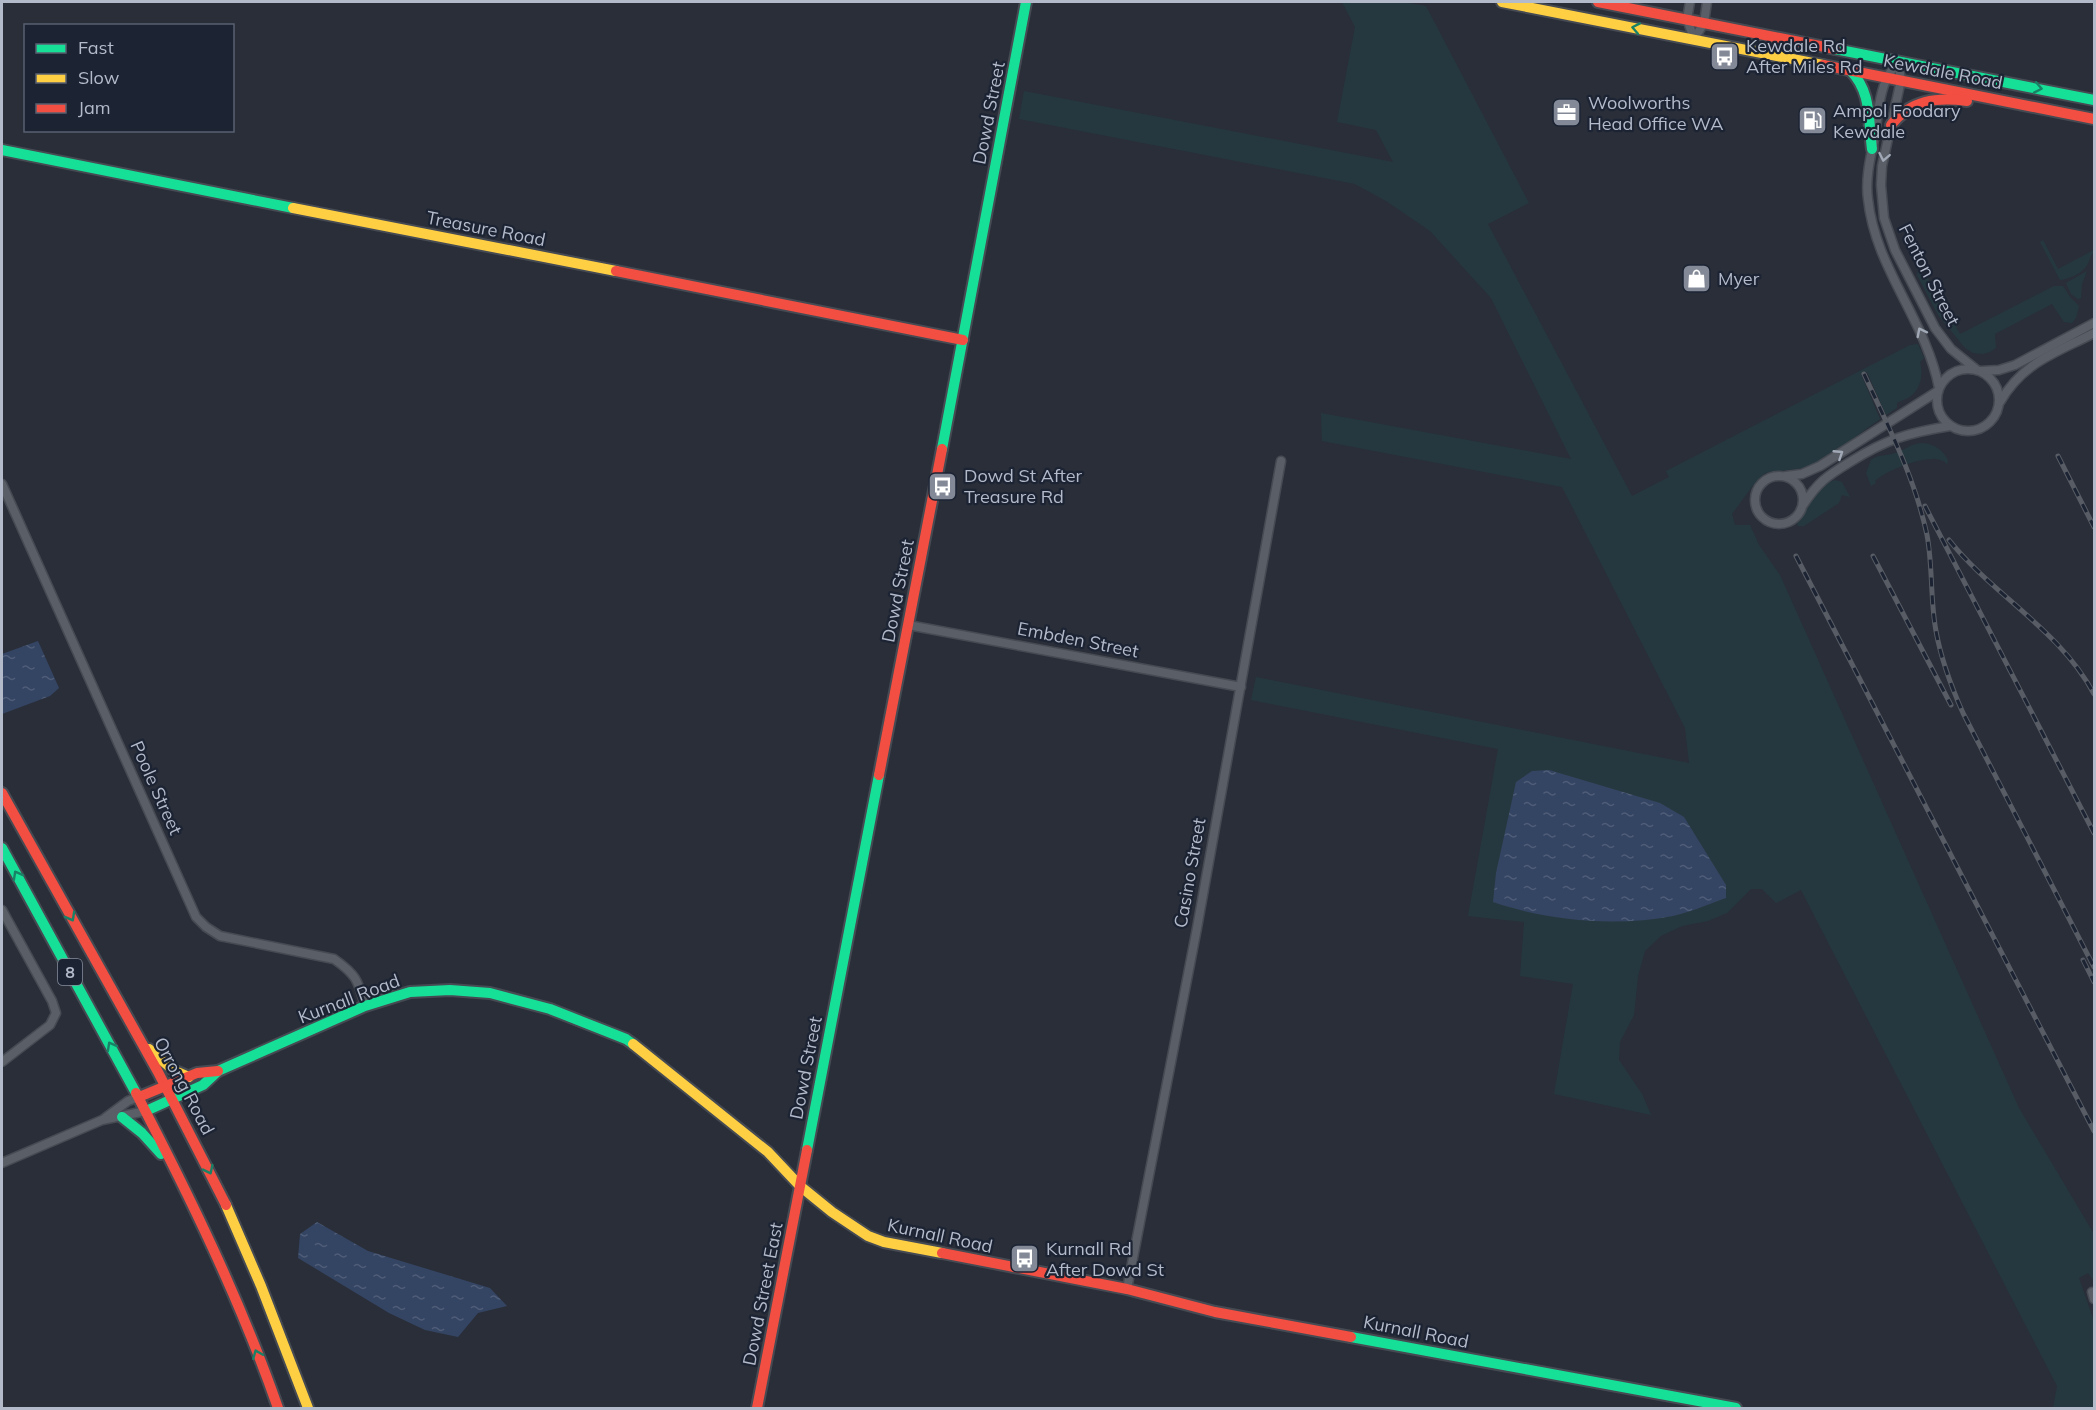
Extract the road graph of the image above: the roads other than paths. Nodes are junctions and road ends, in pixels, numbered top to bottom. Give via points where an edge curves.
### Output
1 (1026, 2) edge
2 (1502, 2) edge
3 (1598, 2) edge
4 (1690, 2) edge
5 (1707, 2) edge
6 (1687, 19) junction
7 (1704, 23) junction
8 (1694, 39) junction
9 (1898, 61) junction
10 (1850, 70) junction
11 (1887, 77) junction
12 (1901, 80) junction
13 (2001, 100) junction
14 (2094, 100) edge
15 (2094, 118) edge
16 (1891, 125) junction
17 (1872, 149) junction
18 (2, 150) edge
19 (2094, 323) edge
20 (2094, 333) edge
21 (963, 340) junction
22 (1979, 371) junction
23 (1939, 389) junction
24 (2000, 403) junction
25 (1950, 426) junction
26 (1281, 461) dead end
27 (1786, 476) junction
28 (2, 484) edge
29 (1803, 505) junction
30 (908, 625) junction
31 (1241, 687) junction
32 (2, 793) edge
33 (2, 848) edge
34 (2, 910) edge
35 (365, 1006) junction
36 (142, 1044) junction
37 (2, 1062) edge
38 (218, 1071) junction
39 (189, 1077) junction
40 (166, 1086) junction
41 (139, 1097) junction
42 (173, 1099) junction
43 (146, 1111) junction
44 (122, 1117) junction
45 (102, 1120) junction
46 (2, 1163) edge
47 (174, 1167) junction
48 (800, 1186) junction
49 (1126, 1289) junction
50 (278, 1408) edge
51 (308, 1408) edge
52 (758, 1408) edge
53 (1736, 1408) edge

1 - 21 main road, Dowd Street
8 -> 2 main road, Kewdale Road
3 - 6 main road, Kewdale Road
4 - 6 street
5 - 7 street
6 - 7 main road, Kewdale Road
6 - 8 street
7 - 8 street
7 - 9 main road, Kewdale Road
8 - 10 main road, Kewdale Road
9 - 11 street, Fenton Street
9 - 12 street, Fenton Street
9 -> 14 main road, Kewdale Road
10 - 11 main road, Kewdale Road
10 - 17 main road via 1867,94
11 - 12 main road, Kewdale Road
11 - 17 street, Fenton Street
12 - 13 main road, Kewdale Road
12 - 16 street, Fenton Street
13 - 15 main road, Kewdale Road
13 - 16 main road via 1924,100 1900,113
16 -> 22 street, Fenton Street via 1881,184 1889,238 1935,328 1951,349
23 -> 17 street, Fenton Street via 1924,339 1876,238 1867,197
18 - 21 main road, Treasure Road
19 - 22 street via 2015,365
20 - 24 street via 2024,371
21 - 30 main road, Dowd Street
22 - 23 street via 1959,370
22 - 24 street via 1995,384
23 - 25 street via 1938,410
27 -> 23 street via 1820,466
24 - 25 street via 1991,423 1982,429 1963,432
25 - 29 street via 1905,434 1875,446 1826,477
26 - 31 street, Casino Street
27 - 29 street via 1802,490
27 - 29 street via 1771,476 1760,485 1755,499 1758,513 1768,522 1782,524 1794,519
28 - 35 street, Poole Street via 196,917 220,936 334,959 357,979
30 - 31 street, Embden Street
30 - 48 main road, Dowd Street
31 - 49 street, Casino Street
32 -> 36 main road, Orrong Road / 8
41 -> 33 main road, 8
34 - 37 street via 56,1013 50,1025
35 - 38 main road, Kurnall Road
35 - 48 main road, Kurnall Road via 410,992 490,993 550,1009 626,1039 768,1152
36 - 39 main road via 173,1070
36 - 40 main road, Orrong Road / 8
38 - 39 main road, Kurnall Road
38 - 42 main road, Kurnall Road via 203,1085
39 - 40 main road, Kurnall Road
40 - 41 main road, Kurnall Road
40 - 42 main road, Orrong Road / 8
41 - 43 main road, 8
41 - 45 street, Kurnall Road
42 - 43 main road, Kurnall Road
42 -> 51 main road, Orrong Road / 8 via 244,1247
43 - 44 street, Kurnall Road
43 - 47 main road, 8
44 - 45 street, Kurnall Road
44 - 47 main road
45 - 46 street, Kurnall Road
50 -> 47 main road, 8 via 238,1306
48 - 49 main road, Kurnall Road via 832,1212 884,1242
48 - 52 main road, Dowd Street East
49 - 53 main road, Kurnall Road via 1215,1311

